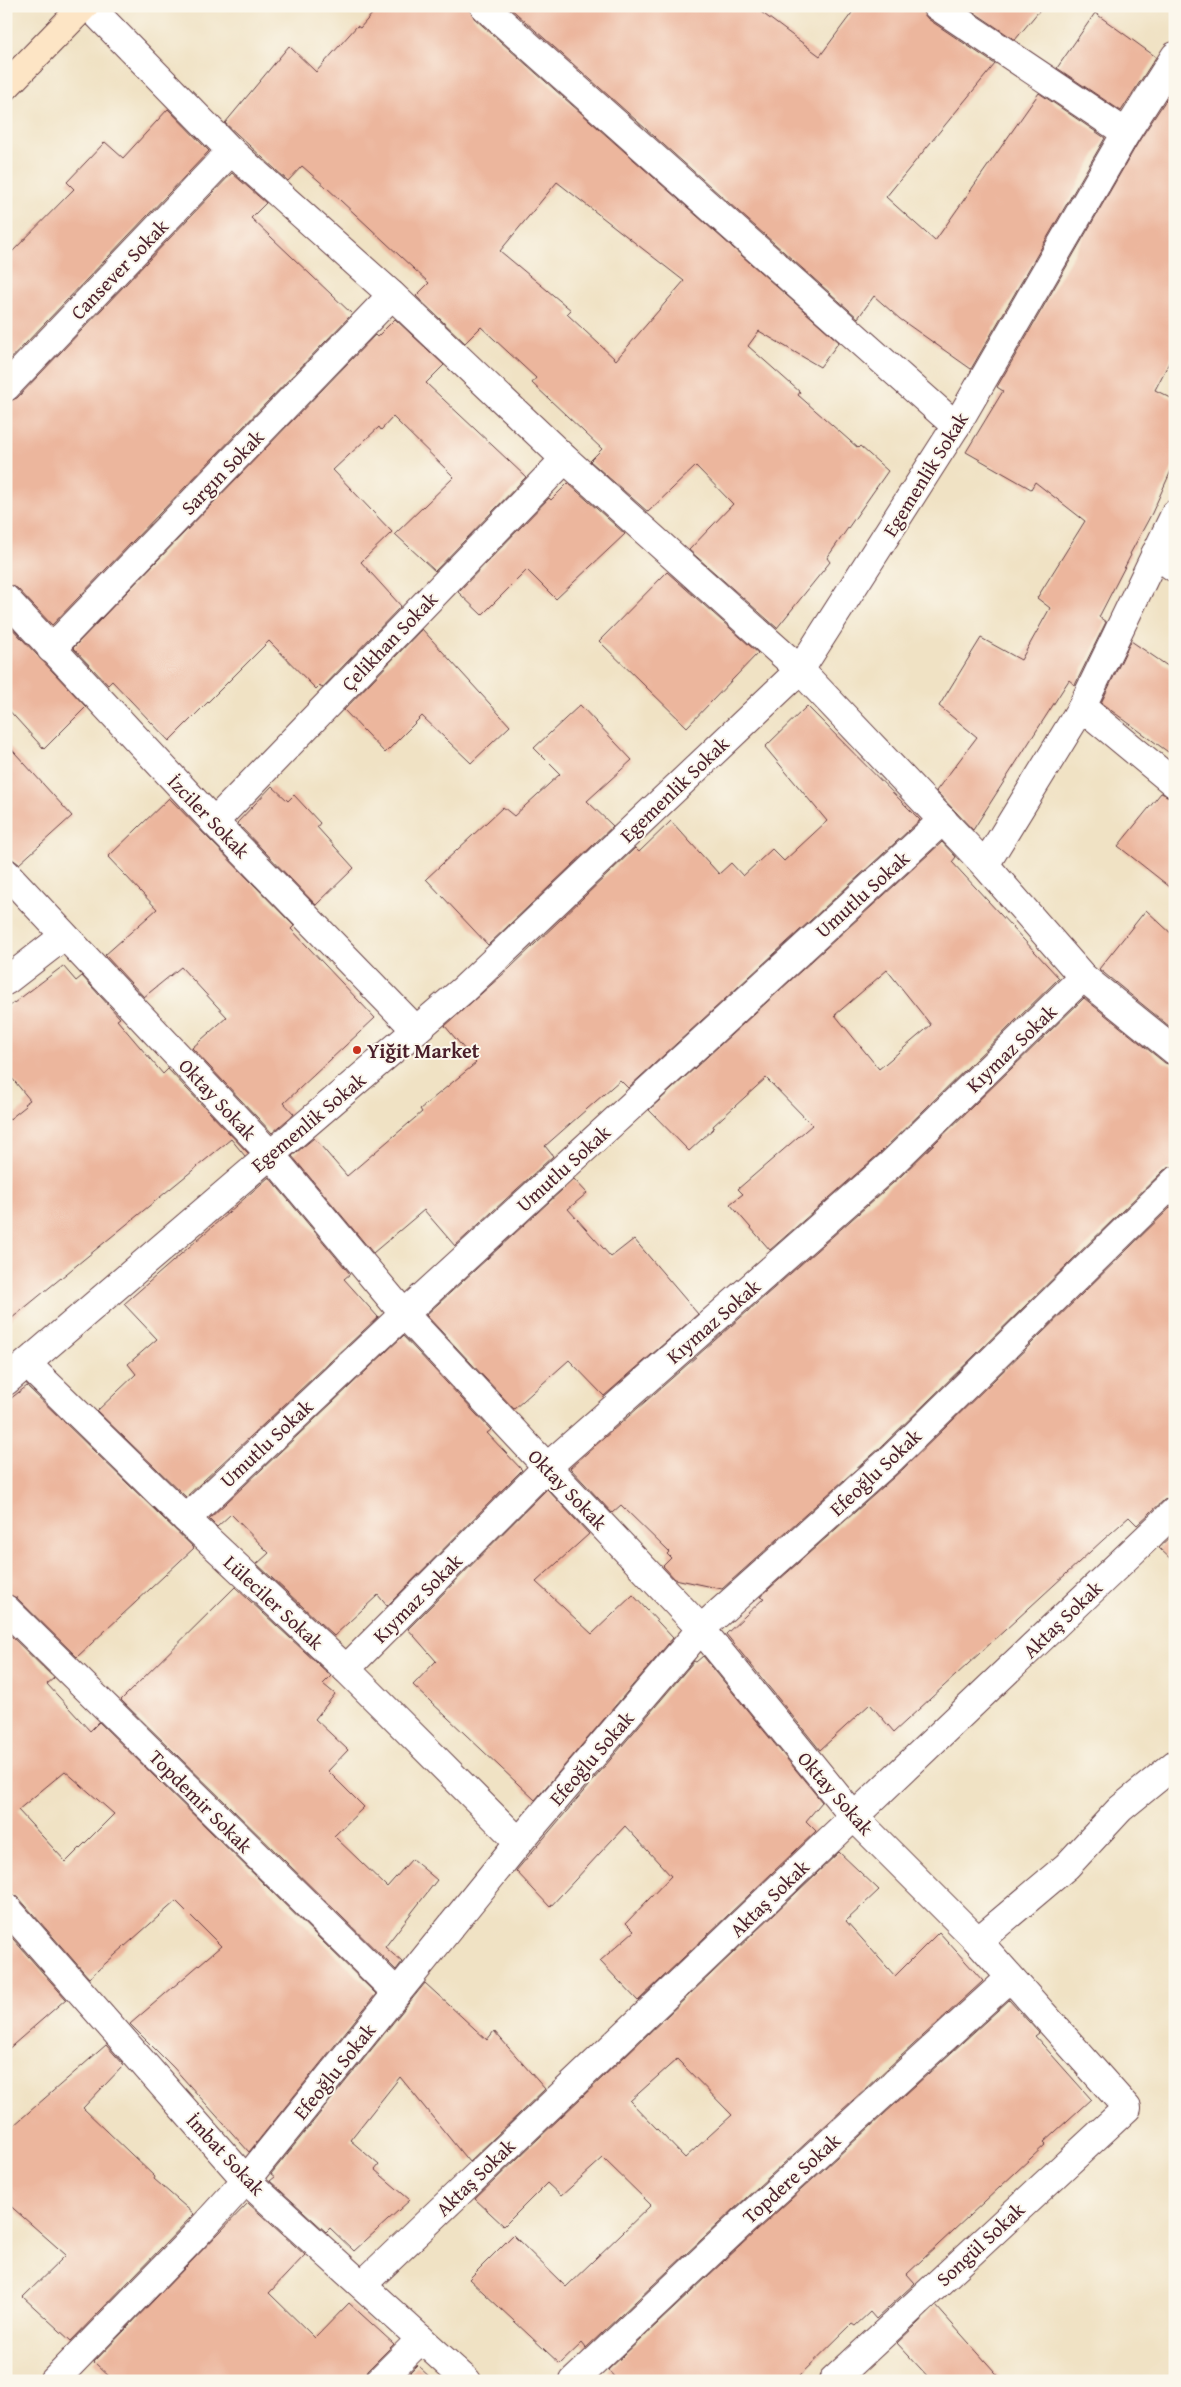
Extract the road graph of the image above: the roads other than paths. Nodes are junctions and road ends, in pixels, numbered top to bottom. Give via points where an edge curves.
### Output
1 (84, 6) edge
2 (90, 6) edge
3 (484, 6) edge
4 (937, 6) edge
5 (1175, 56) edge
6 (6, 86) edge
7 (1126, 133) junction
8 (231, 151) junction
9 (392, 294) junction
10 (6, 386) edge
11 (956, 426) junction
12 (565, 459) junction
13 (1175, 514) edge
14 (1165, 561) edge
15 (6, 599) edge
16 (51, 650) junction
17 (800, 670) junction
18 (1082, 707) junction
19 (1175, 784) edge
20 (943, 820) junction
21 (214, 822) junction
22 (985, 865) junction
23 (6, 873) edge
24 (64, 936) junction
25 (1084, 978) junction
26 (6, 981) edge
27 (416, 1030) junction
28 (1175, 1051) edge
29 (270, 1154) junction
30 (1175, 1181) edge
31 (404, 1314) junction
32 (16, 1372) edge
33 (546, 1468) junction
34 (1175, 1511) edge
35 (186, 1519) junction
36 (6, 1609) edge
37 (701, 1629) junction
38 (346, 1669) junction
39 (1175, 1764) edge
40 (854, 1817) junction
41 (519, 1842) junction
42 (6, 1907) edge
43 (978, 1941) junction
44 (1010, 1978) junction
45 (397, 1994) junction
46 (1127, 2108) joint
47 (246, 2180) junction
48 (362, 2285) junction
49 (421, 2339) junction
50 (54, 2381) edge
51 (380, 2381) edge
52 (467, 2381) edge
53 (574, 2381) edge
54 (833, 2381) edge

1 - 6 street
2 - 8 street
3 - 11 street
4 - 7 street
5 - 7 street, Egemenlik Sokak
7 - 11 street, Egemenlik Sokak
8 - 9 street
8 - 10 street, Cansever Sokak
9 - 12 street
9 - 16 street, Sargın Sokak
11 - 17 street, Egemenlik Sokak
12 - 17 street
12 - 21 street, Çelikhan Sokak
13 - 14 street
14 - 18 street
15 - 16 street, İzciler Sokak
16 - 21 street, İzciler Sokak
17 - 20 street
17 - 27 street, Egemenlik Sokak via 463,990
18 - 19 street
18 - 22 street
20 - 22 street
20 - 31 street, Umutlu Sokak
21 - 27 street, İzciler Sokak
22 - 25 street
23 - 24 street, Oktay Sokak
24 - 26 street
24 - 29 street, Oktay Sokak
25 - 28 street
25 - 33 street, Kıymaz Sokak via 891,1164
27 - 29 street, Egemenlik Sokak
29 - 31 street, Oktay Sokak
29 - 32 street, Egemenlik Sokak
30 - 37 street, Efeoğlu Sokak via 892,1458
31 - 33 street, Oktay Sokak
31 - 35 street, Umutlu Sokak
32 - 35 street, Lüleciler Sokak
33 - 37 street, Oktay Sokak
33 - 38 street, Kıymaz Sokak
34 - 40 street, Aktaş Sokak
35 - 38 street, Lüleciler Sokak
36 - 45 street, Topdemir Sokak
37 - 40 street, Oktay Sokak
37 - 41 street, Efeoğlu Sokak
38 - 41 street, Lüleciler Sokak
39 - 43 street via 1120,1809 1067,1866
40 - 43 street, Oktay Sokak
40 - 48 street, Aktaş Sokak
41 - 45 street, Efeoğlu Sokak
42 - 47 street, İmbat Sokak
43 - 44 street, Oktay Sokak
44 - 46 street, Oktay Sokak
44 - 53 street, Topdere Sokak
45 - 47 street, Efeoğlu Sokak
46 - 54 street, Songül Sokak
47 - 48 street, İmbat Sokak
47 - 50 street, Efeoğlu Sokak
48 - 49 street, İmbat Sokak
49 - 51 street
49 - 52 street, İmbat Sokak

